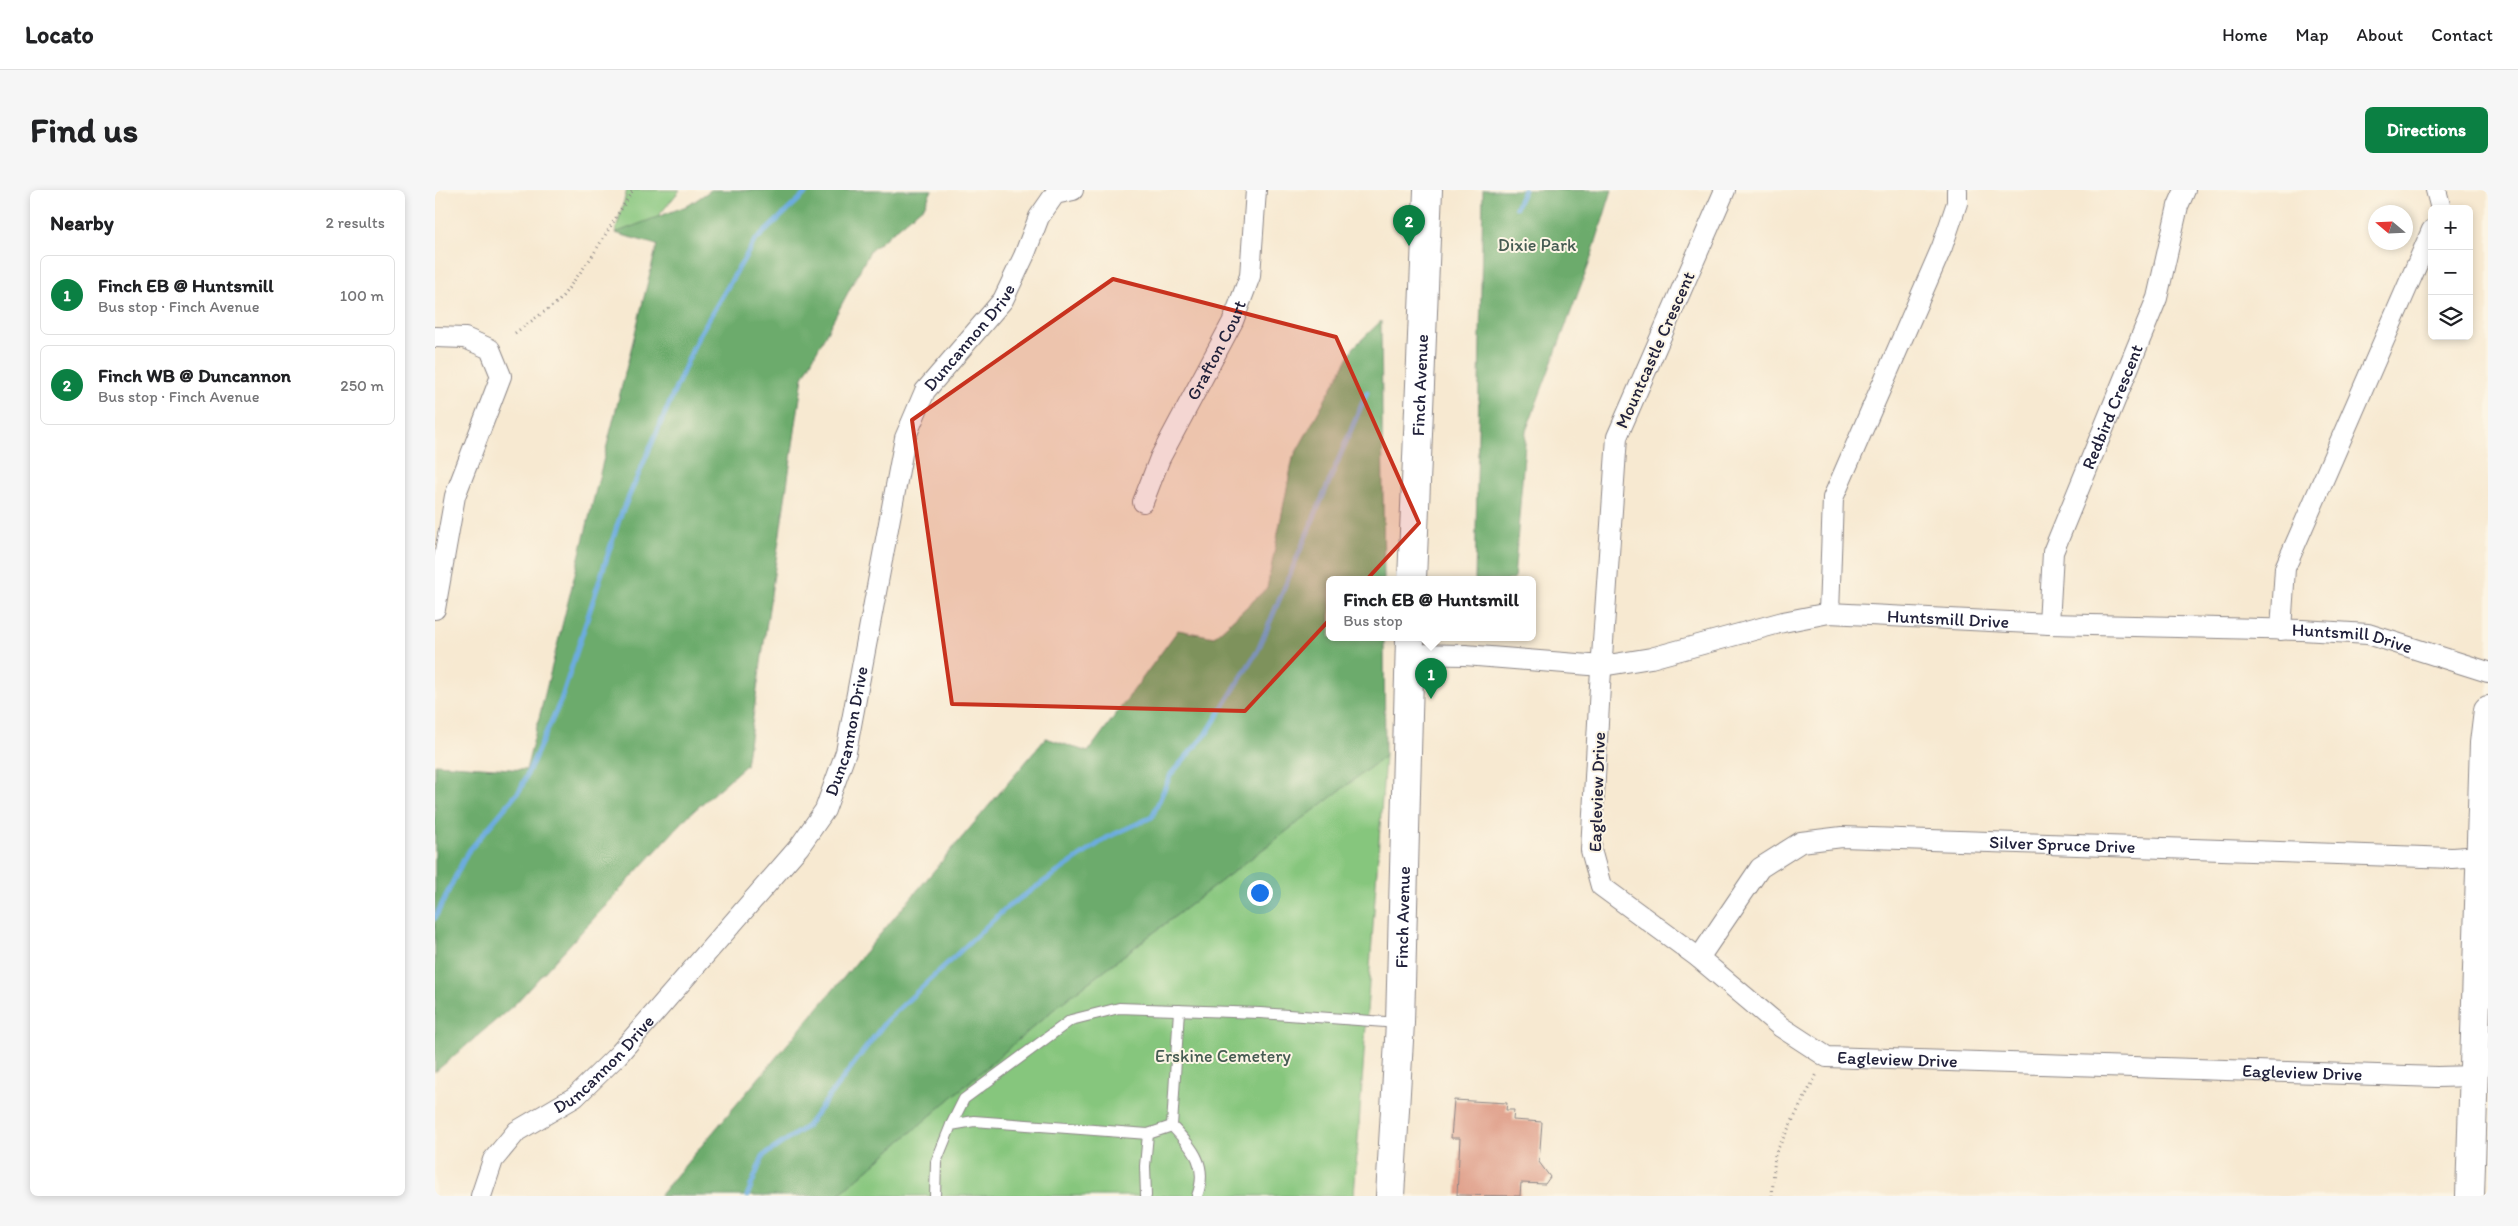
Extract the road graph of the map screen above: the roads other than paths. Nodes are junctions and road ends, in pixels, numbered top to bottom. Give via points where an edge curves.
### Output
1 (1073, 190) edge
2 (1256, 190) edge
3 (1428, 190) edge
4 (1725, 190) edge
5 (1957, 190) edge
6 (2185, 190) edge
7 (2436, 190) edge
8 (2440, 205) edge
9 (2428, 239) edge
10 (435, 337) edge
11 (1143, 502) dead end
12 (1412, 576) edge
13 (435, 609) edge
14 (1829, 613) junction
15 (2049, 624) junction
16 (2281, 630) junction
17 (1410, 646) edge
18 (1602, 666) junction
19 (2488, 672) edge
20 (2488, 710) edge
21 (2481, 856) junction
22 (1699, 958) junction
23 (1179, 1010) junction
24 (1400, 1023) junction
25 (2474, 1076) junction
26 (951, 1125) junction
27 (1172, 1126) junction
28 (1148, 1134) junction
29 (481, 1196) edge
30 (935, 1196) edge
31 (1146, 1196) edge
32 (1197, 1196) edge
33 (1390, 1196) edge
34 (2470, 1196) edge

1 - 29 street, Duncannon Drive via 1055,194 1039,217 1003,300 925,391 905,438 846,752 825,810 799,847 617,1055 575,1097 517,1132 493,1160
2 - 11 street, Grafton Court via 1250,268 1233,321 1160,458
3 - 12 main road, Finch Avenue
4 - 18 street, Mountcastle Crescent via 1617,438
5 - 14 street via 1957,203 1942,247 1833,498
6 - 15 street, Redbird Crescent via 2178,206 2157,298 2053,552
7 - 8 street
9 - 16 street via 2285,568
10 - 13 street via 465,338 491,349 501,376 455,496
14 - 15 street, Huntsmill Drive
14 - 18 street, Huntsmill Drive via 1783,622 1651,658
15 - 16 street, Huntsmill Drive
16 - 19 street, Huntsmill Drive via 2368,634
17 - 18 street, Huntsmill Drive via 1452,654
17 - 24 main road, Finch Avenue
18 - 22 street, Eagleview Drive via 1591,850 1601,886
20 - 21 main road
21 - 22 street, Silver Spruce Drive via 2452,858 1842,837 1801,842 1760,868
21 - 25 main road
22 - 25 street, Eagleview Drive via 1781,1027 1827,1057
23 - 24 lane
23 - 26 lane via 1119,1008 1071,1020 964,1099
23 - 27 lane
24 - 33 main road, Finch Avenue
25 - 34 main road
26 - 28 lane via 973,1121
26 - 30 lane via 936,1162
27 - 28 lane
27 - 32 lane via 1197,1155 1201,1186
28 - 31 lane

